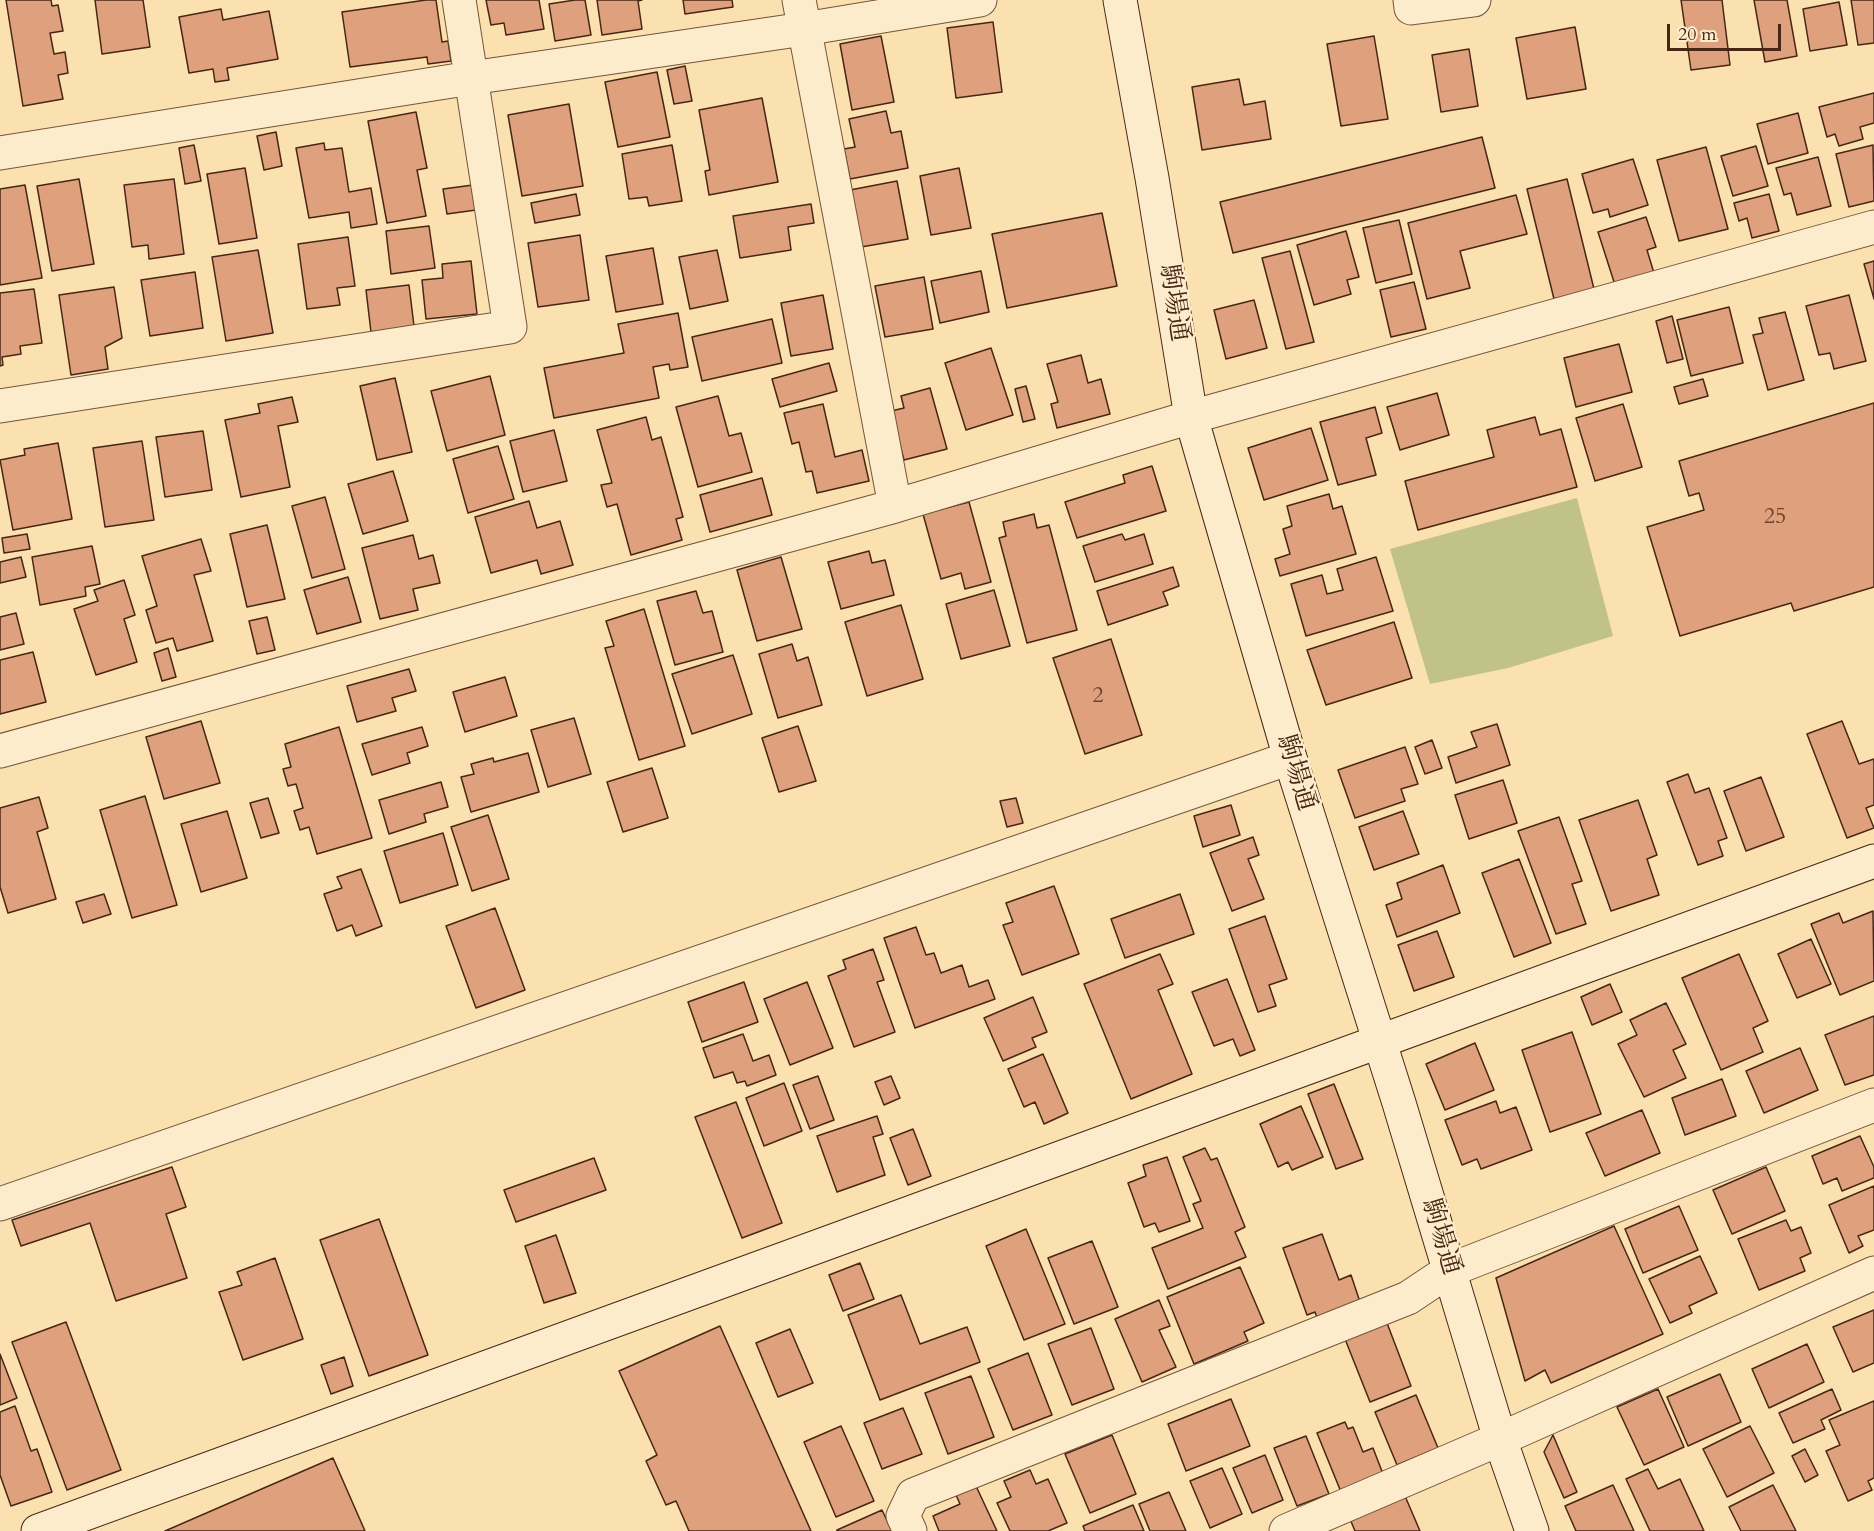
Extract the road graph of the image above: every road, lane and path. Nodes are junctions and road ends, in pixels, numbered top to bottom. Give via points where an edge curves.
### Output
1 (459, 0) edge
2 (980, 0) edge
3 (1120, 0) edge
4 (1410, 0) edge
5 (1474, 0) edge
6 (801, 14) edge
7 (471, 78) junction
8 (0, 153) edge
9 (1874, 227) edge
10 (0, 406) edge
11 (1191, 417) junction
12 (895, 506) junction
13 (0, 751) edge
14 (1290, 758) junction
15 (1874, 861) edge
16 (1380, 1042) junction
17 (1874, 1105) edge
18 (0, 1204) edge
19 (1450, 1270) junction
20 (1874, 1273) edge
21 (1500, 1439) junction
22 (38, 1531) edge
23 (910, 1531) edge
24 (1286, 1531) edge
25 (1532, 1531) edge

1 - 7 street
2 - 6 street
3 - 11 street, 駒場通
4 - 5 street via 1411,8
6 - 7 street
6 - 12 street
7 - 8 street
7 - 10 street via 510,327
9 - 11 street
11 - 12 street
11 - 14 street, 駒場通
12 - 13 street
14 - 16 street, 駒場通
14 - 18 street
15 - 16 street
16 - 19 street, 駒場通
16 - 22 street
17 - 19 street
19 - 21 street, 駒場通
19 - 23 street via 1408,1298 913,1495 903,1516
20 - 21 street
21 - 24 street
21 - 25 street, 駒場通

